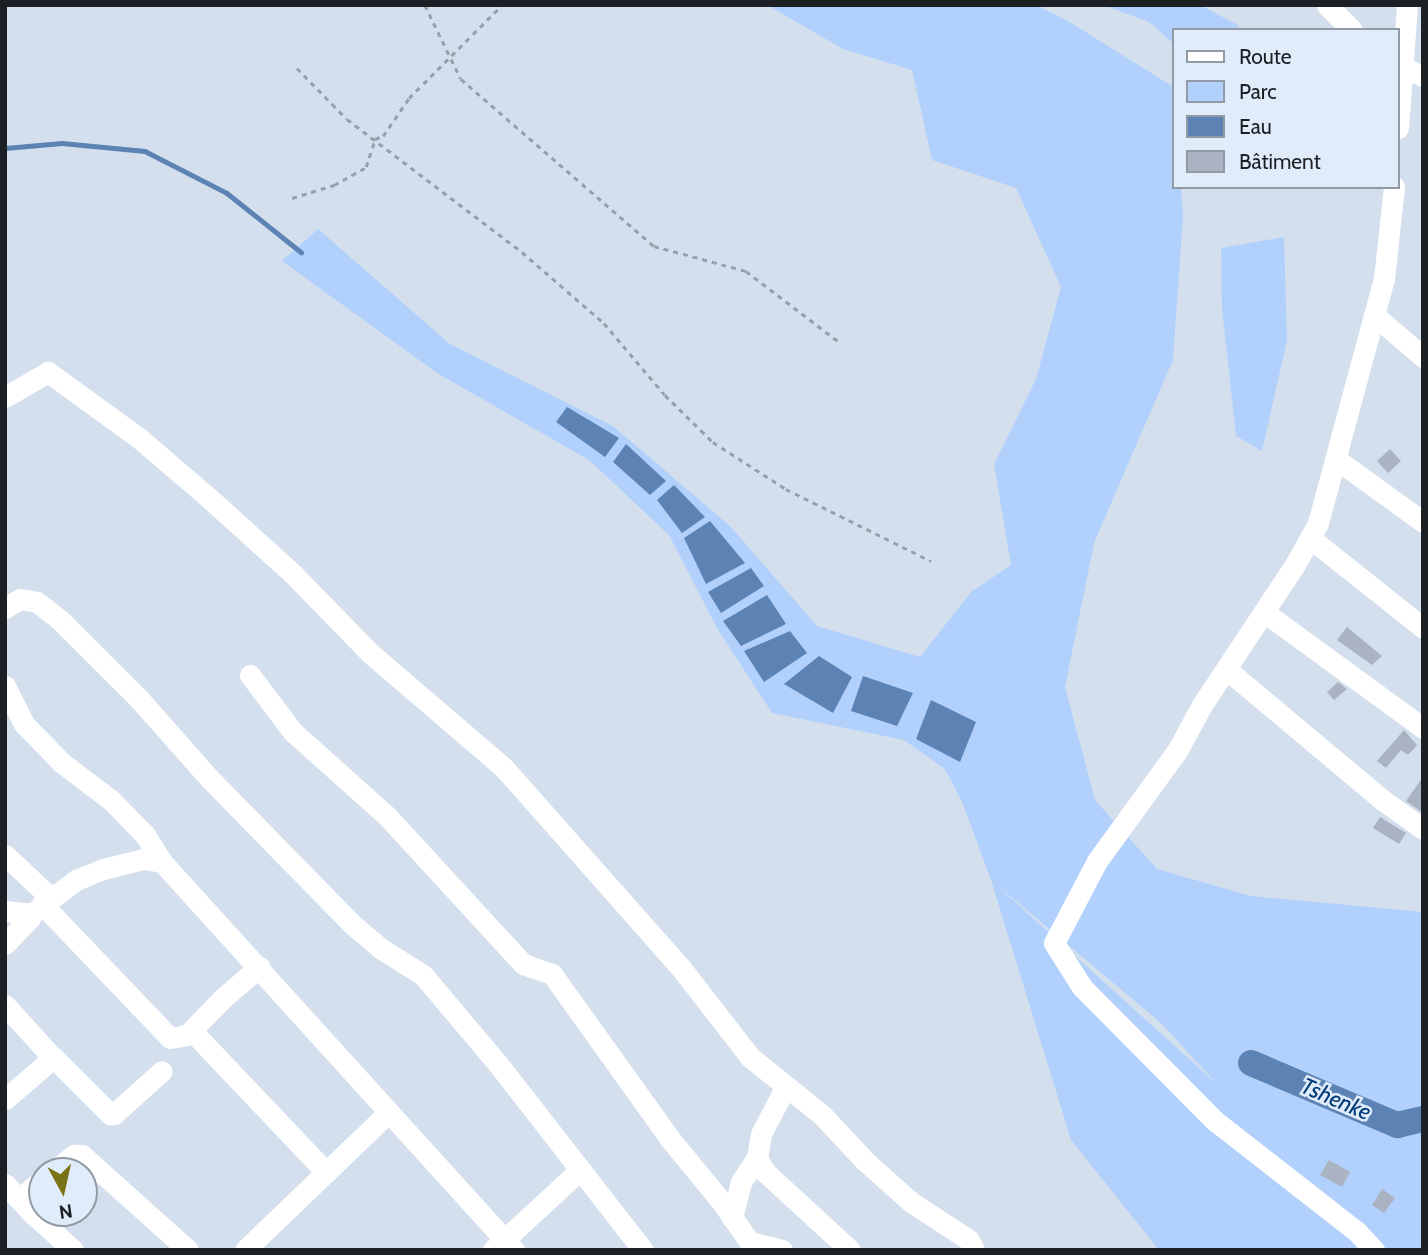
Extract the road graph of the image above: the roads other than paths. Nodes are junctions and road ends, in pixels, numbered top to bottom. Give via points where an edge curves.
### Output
1 (1327, 5) edge
2 (1407, 5) edge
3 (1350, 28) edge
4 (1400, 58) edge
5 (1400, 66) edge
6 (1423, 76) edge
7 (1394, 189) edge
8 (1374, 315) junction
9 (1423, 357) edge
10 (5, 397) edge
11 (1336, 459) junction
12 (1423, 522) edge
13 (1310, 538) junction
14 (5, 608) edge
15 (1264, 612) junction
16 (1423, 628) edge
17 (1226, 669) junction
18 (250, 675) dead end
19 (5, 685) edge
20 (1423, 728) edge
21 (1423, 829) edge
22 (5, 855) edge
23 (162, 862) junction
24 (41, 906) junction
25 (5, 911) edge
26 (5, 944) edge
27 (260, 967) junction
28 (5, 1005) edge
29 (192, 1031) junction
30 (53, 1057) junction
31 (163, 1071) dead end
32 (786, 1086) junction
33 (5, 1099) edge
34 (389, 1112) junction
35 (757, 1157) junction
36 (98, 1169) edge
37 (579, 1171) junction
38 (327, 1172) junction
39 (12, 1191) edge
40 (732, 1217) junction
41 (504, 1246) edge
42 (752, 1246) edge
43 (845, 1249) edge
44 (73, 1250) edge
45 (188, 1250) edge
46 (244, 1250) edge
47 (643, 1250) edge
48 (782, 1250) edge
49 (974, 1250) edge
50 (1374, 1250) edge

1 - 3 street
2 - 4 street
5 - 6 street
7 - 8 street via 1384,279
8 - 9 street
8 - 11 street
10 - 32 street via 48,372 139,438 209,498 293,573 370,653 504,768 681,968 750,1057
11 - 12 street
11 - 13 street via 1325,504
13 - 15 street
13 - 16 street
14 - 37 street via 20,599 37,602 83,642 353,925 380,948 413,966 437,990
15 - 17 street
15 - 20 street
17 - 21 street
17 - 50 street via 1177,751 1097,861 1054,943 1082,987 1214,1119
18 - 40 street via 293,733 387,816 523,964 552,974
19 - 23 street via 24,724 62,764 111,800 145,835
22 - 24 street
23 - 24 street via 144,859 103,869 76,880
23 - 27 street
24 - 25 street
24 - 26 street
24 - 29 street via 102,964 164,1034 177,1039
27 - 29 street
27 - 34 street
28 - 30 street
29 - 38 street
30 - 31 street via 110,1114
30 - 33 street
32 - 35 street via 761,1134
32 - 49 street via 911,1202 969,1240
34 - 38 street
34 - 41 street
35 - 40 street via 741,1182
35 - 43 street via 764,1171
36 - 45 street
37 - 41 street
37 - 47 street
38 - 46 street
39 - 44 street
40 - 42 street
42 - 48 street

